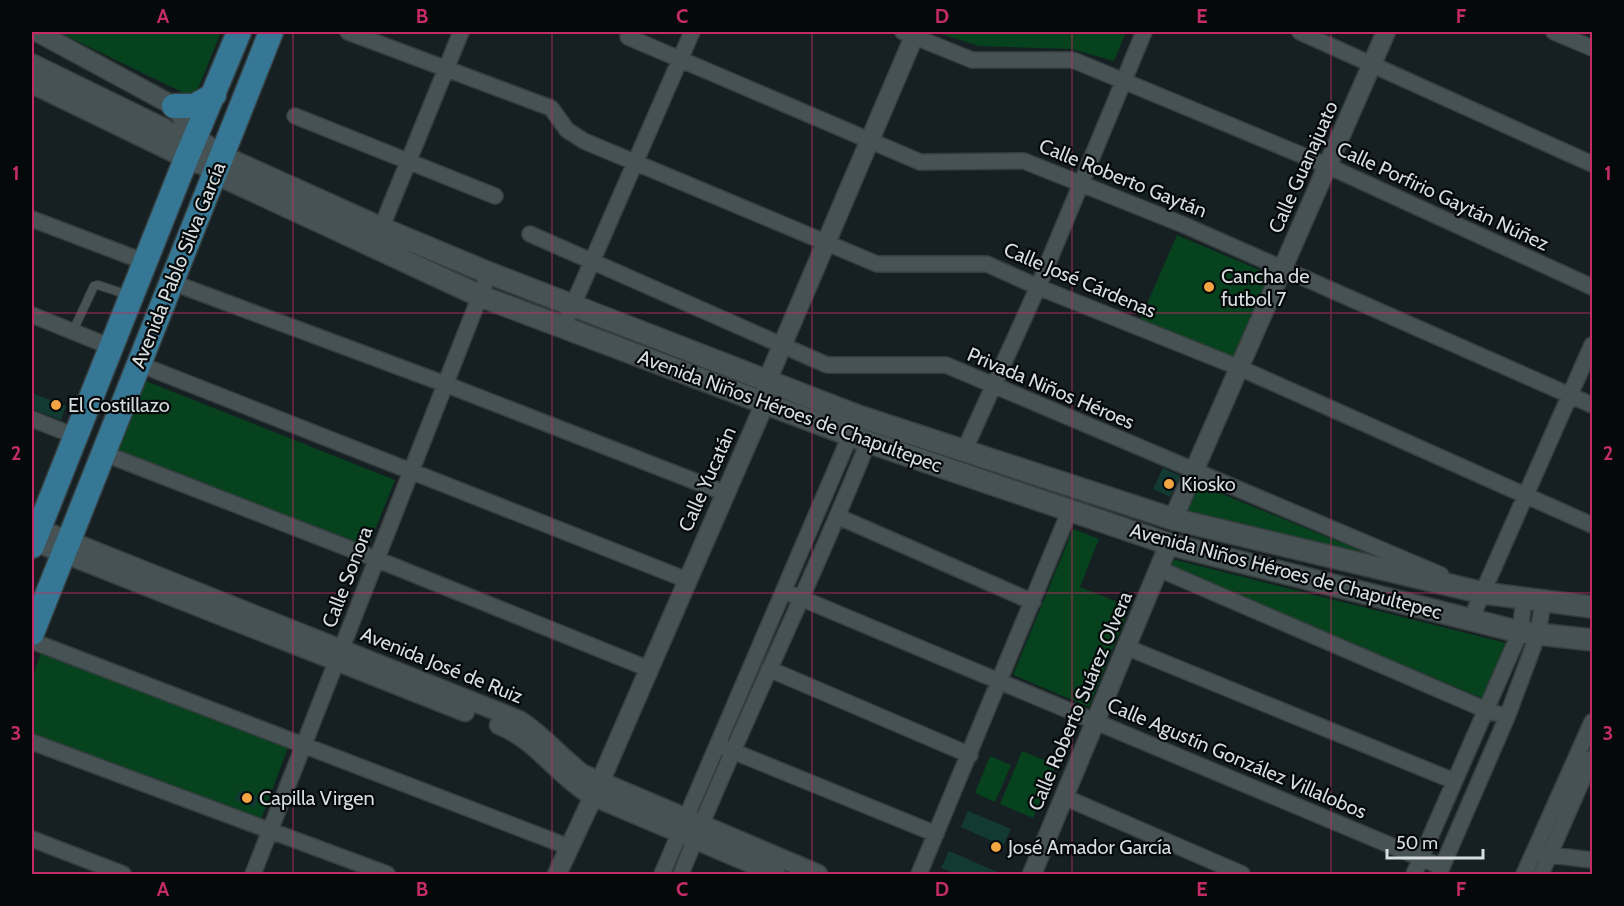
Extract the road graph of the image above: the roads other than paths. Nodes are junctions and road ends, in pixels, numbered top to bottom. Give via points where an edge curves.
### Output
1 (37, 32) edge
2 (239, 32) edge
3 (271, 32) edge
4 (348, 32) edge
5 (462, 32) edge
6 (692, 32) edge
7 (1144, 32) edge
8 (1300, 32) edge
9 (1386, 32) edge
10 (1554, 32) edge
11 (911, 33) edge
12 (628, 37) dead end
13 (1593, 48) edge
14 (32, 51) edge
15 (680, 59) junction
16 (32, 64) edge
17 (1372, 65) junction
18 (446, 68) junction
19 (1124, 81) junction
20 (32, 84) edge
21 (214, 95) junction
22 (174, 106) junction
23 (295, 116) dead end
24 (869, 141) junction
25 (190, 149) junction
26 (408, 162) junction
27 (635, 162) junction
28 (218, 164) junction
29 (1593, 164) edge
30 (1328, 166) junction
31 (1080, 183) junction
32 (495, 196) dead end
33 (32, 219) edge
34 (381, 228) junction
35 (530, 234) dead end
36 (826, 243) junction
37 (373, 248) junction
38 (145, 262) junction
39 (592, 262) junction
40 (1283, 268) junction
41 (489, 273) junction
42 (171, 282) junction
43 (1038, 287) junction
44 (1593, 287) edge
45 (131, 296) junction
46 (480, 296) junction
47 (573, 306) junction
48 (32, 315) edge
49 (563, 328) junction
50 (73, 331) junction
51 (1593, 345) edge
52 (111, 346) junction
53 (782, 346) junction
54 (139, 364) junction
55 (1240, 368) junction
56 (767, 381) junction
57 (445, 384) junction
58 (992, 386) junction
59 (1570, 395) junction
60 (765, 403) junction
61 (1593, 405) edge
62 (32, 419) edge
63 (75, 436) junction
64 (859, 439) junction
65 (964, 451) junction
66 (103, 453) junction
67 (411, 471) junction
68 (1194, 472) junction
69 (725, 493) junction
70 (1526, 496) junction
71 (1070, 510) junction
72 (839, 516) junction
73 (1173, 519) junction
74 (1593, 525) edge
75 (33, 537) edge
76 (1169, 544) junction
77 (66, 547) junction
78 (376, 559) junction
79 (1366, 565) junction
80 (1159, 569) junction
81 (687, 580) junction
82 (784, 591) junction
83 (1360, 592) junction
84 (1483, 593) junction
85 (802, 598) junction
86 (1534, 601) junction
87 (1033, 602) junction
88 (1593, 608) edge
89 (1471, 619) junction
90 (32, 633) edge
91 (1529, 633) junction
92 (1593, 640) edge
93 (32, 641) edge
94 (1126, 647) junction
95 (339, 655) junction
96 (650, 669) junction
97 (770, 669) junction
98 (999, 681) junction
99 (1486, 710) junction
100 (1507, 717) junction
101 (1096, 722) junction
102 (1593, 722) edge
103 (32, 742) edge
104 (304, 744) junction
105 (717, 745) junction
106 (734, 752) junction
107 (1588, 754) edge
108 (970, 755) junction
109 (1454, 781) junction
110 (596, 789) junction
111 (1064, 797) junction
112 (691, 829) junction
113 (270, 830) junction
114 (936, 834) junction
115 (32, 839) edge
116 (569, 847) junction
117 (1533, 853) junction
118 (1549, 855) junction
119 (1421, 858) junction
120 (1593, 860) edge
121 (1440, 871) edge
122 (123, 874) edge
123 (253, 874) edge
124 (387, 874) edge
125 (556, 874) edge
126 (662, 874) edge
127 (681, 874) edge
128 (776, 874) edge
129 (818, 874) edge
130 (919, 874) edge
131 (1032, 874) edge
132 (1242, 874) edge
133 (1414, 874) edge
134 (1524, 874) edge
135 (1541, 874) edge

1 - 22 street
2 - 21 main road, Avenida Pablo Silva García
3 - 28 main road, Avenida Pablo Silva García
4 - 18 street, Calle José Cárdenas
5 - 18 street
6 - 15 street
7 - 19 street
8 - 17 street
9 - 17 street, Calle Guanajuato
10 - 13 street
11 - 19 street, Calle Porfirio Gaytán Núñez via 972,60 1073,60
11 - 24 street, Calle Yucatán
12 - 15 street, Calle Roberto Gaytán
14 - 25 main road, Avenida Niños Héroes de Chapultepec via 167,118
15 - 24 street, Calle Roberto Gaytán
15 - 27 street
16 - 25 main road, Avenida Niños Héroes de Chapultepec via 162,129
17 - 29 street
17 - 30 street, Calle Guanajuato
18 - 26 street
18 - 27 street, Calle José Cárdenas via 551,108 567,129 584,141
19 - 30 street, Calle Porfirio Gaytán Núñez
19 - 31 street
20 - 25 street
21 - 22 main road via 194,106
21 - 25 main road, Avenida Pablo Silva García
22 - 25 street
23 - 26 street
24 - 31 street, Calle Roberto Gaytán via 920,162 1024,161
24 - 36 street, Calle Yucatán
25 - 28 main road, Avenida Niños Héroes de Chapultepec
25 - 38 main road, Avenida Pablo Silva García
26 - 32 street
26 - 34 street
27 - 36 street, Calle José Cárdenas
27 - 39 street
28 - 34 main road, Avenida Niños Héroes de Chapultepec
28 - 37 main road, Avenida Niños Héroes de Chapultepec
28 - 42 main road, Avenida Pablo Silva García
30 - 40 street, Calle Guanajuato
30 - 44 street, Calle Porfirio Gaytán Núñez
31 - 40 street, Calle Roberto Gaytán
31 - 43 street
33 - 38 street
34 - 37 street
34 - 41 main road, Avenida Niños Héroes de Chapultepec
35 - 39 street, Privada Niños Héroes
36 - 43 street, Calle José Cárdenas via 878,264 987,264
36 - 53 street, Calle Yucatán
37 - 46 main road, Avenida Niños Héroes de Chapultepec
38 - 45 main road, Avenida Pablo Silva García
39 - 47 street
39 - 53 street, Privada Niños Héroes
40 - 55 street, Calle Guanajuato
40 - 59 street, Calle Roberto Gaytán
41 - 46 street, Calle Sonora
41 - 47 main road, Avenida Niños Héroes de Chapultepec
42 - 54 main road, Avenida Pablo Silva García
42 - 57 street
43 - 55 street, Calle José Cárdenas
43 - 58 street
45 - 50 lane via 94,286
45 - 52 main road, Avenida Pablo Silva García
46 - 49 main road, Avenida Niños Héroes de Chapultepec
46 - 57 street, Calle Sonora
47 - 49 street
47 - 56 main road, Avenida Niños Héroes de Chapultepec
48 - 50 street
49 - 60 main road, Avenida Niños Héroes de Chapultepec
50 - 52 street
51 - 59 street
52 - 63 main road, Avenida Pablo Silva García
53 - 56 street, Calle Yucatán
53 - 58 street, Privada Niños Héroes via 827,365 946,365
54 - 66 main road, Avenida Pablo Silva García
54 - 67 street
55 - 68 street, Calle Guanajuato
55 - 70 street, Calle José Cárdenas
56 - 60 street, Calle Yucatán
56 - 65 main road, Avenida Niños Héroes de Chapultepec
57 - 67 street, Calle Sonora
57 - 69 street
58 - 65 street
58 - 68 street, Privada Niños Héroes
59 - 61 street, Calle Roberto Gaytán
59 - 70 street
60 - 64 main road, Avenida Niños Héroes de Chapultepec
60 - 69 street, Calle Yucatán
62 - 63 street
63 - 75 main road, Avenida Pablo Silva García
64 - 71 main road, Avenida Niños Héroes de Chapultepec
64 - 72 street
64 - 82 street
65 - 73 main road, Avenida Niños Héroes de Chapultepec
66 - 77 main road, Avenida Pablo Silva García
66 - 78 street
67 - 78 street, Calle Sonora
67 - 81 street
68 - 73 street, Calle Guanajuato
68 - 84 street, Privada Niños Héroes
69 - 81 street, Calle Yucatán
70 - 74 street, Calle José Cárdenas
70 - 84 street
71 - 76 main road, Avenida Niños Héroes de Chapultepec
71 - 87 street
72 - 85 street
72 - 87 street
73 - 79 main road, Avenida Niños Héroes de Chapultepec
75 - 77 street, Avenida José de Ruiz
76 - 80 street, Calle Roberto Suárez Olvera
76 - 83 main road, Avenida Niños Héroes de Chapultepec
77 - 90 main road, Avenida Pablo Silva García
77 - 95 street, Avenida José de Ruiz
78 - 95 street, Calle Sonora
78 - 96 street
79 - 83 street
79 - 84 main road, Avenida Niños Héroes de Chapultepec
80 - 94 street, Calle Roberto Suárez Olvera
80 - 99 street
81 - 96 street, Calle Yucatán
82 - 85 street, Calle Agustín González Villalobos
82 - 105 street
83 - 89 main road, Avenida Niños Héroes de Chapultepec
84 - 86 main road, Avenida Niños Héroes de Chapultepec
84 - 89 street
85 - 97 street
85 - 98 street, Calle Agustín González Villalobos
86 - 88 main road, Avenida Niños Héroes de Chapultepec
86 - 91 street
87 - 98 street
89 - 91 main road, Avenida Niños Héroes de Chapultepec
91 - 92 main road, Avenida Niños Héroes de Chapultepec
91 - 99 street
91 - 100 street
93 - 104 street
94 - 101 street, Calle Roberto Suárez Olvera
94 - 109 street
95 - 104 street, Calle Sonora
95 - 110 street, Avenida José de Ruiz via 515,731 578,788
96 - 110 street, Calle Yucatán
97 - 106 street
97 - 108 street
98 - 101 street, Calle Agustín González Villalobos
98 - 108 street
99 - 100 street
99 - 109 street
100 - 121 street
101 - 111 street, Calle Roberto Suárez Olvera
101 - 119 street, Calle Agustín González Villalobos
102 - 107 street
103 - 113 street
104 - 113 street, Calle Sonora
104 - 116 street
105 - 106 street
105 - 112 street
106 - 112 street
106 - 114 street
107 - 117 street
107 - 118 street
108 - 114 street
109 - 119 street
110 - 112 street, Avenida José de Ruiz
110 - 116 street, Calle Yucatán
111 - 131 street, Calle Roberto Suárez Olvera
111 - 132 street
112 - 126 street
112 - 127 street
112 - 128 street, Avenida José de Ruiz
112 - 129 street, Avenida José de Ruiz
113 - 123 street, Calle Sonora
113 - 124 street
114 - 130 street
115 - 122 street
116 - 125 street, Calle Yucatán
117 - 118 street
117 - 134 street
118 - 120 street
118 - 135 street
119 - 121 street, Calle Agustín González Villalobos
119 - 133 street

